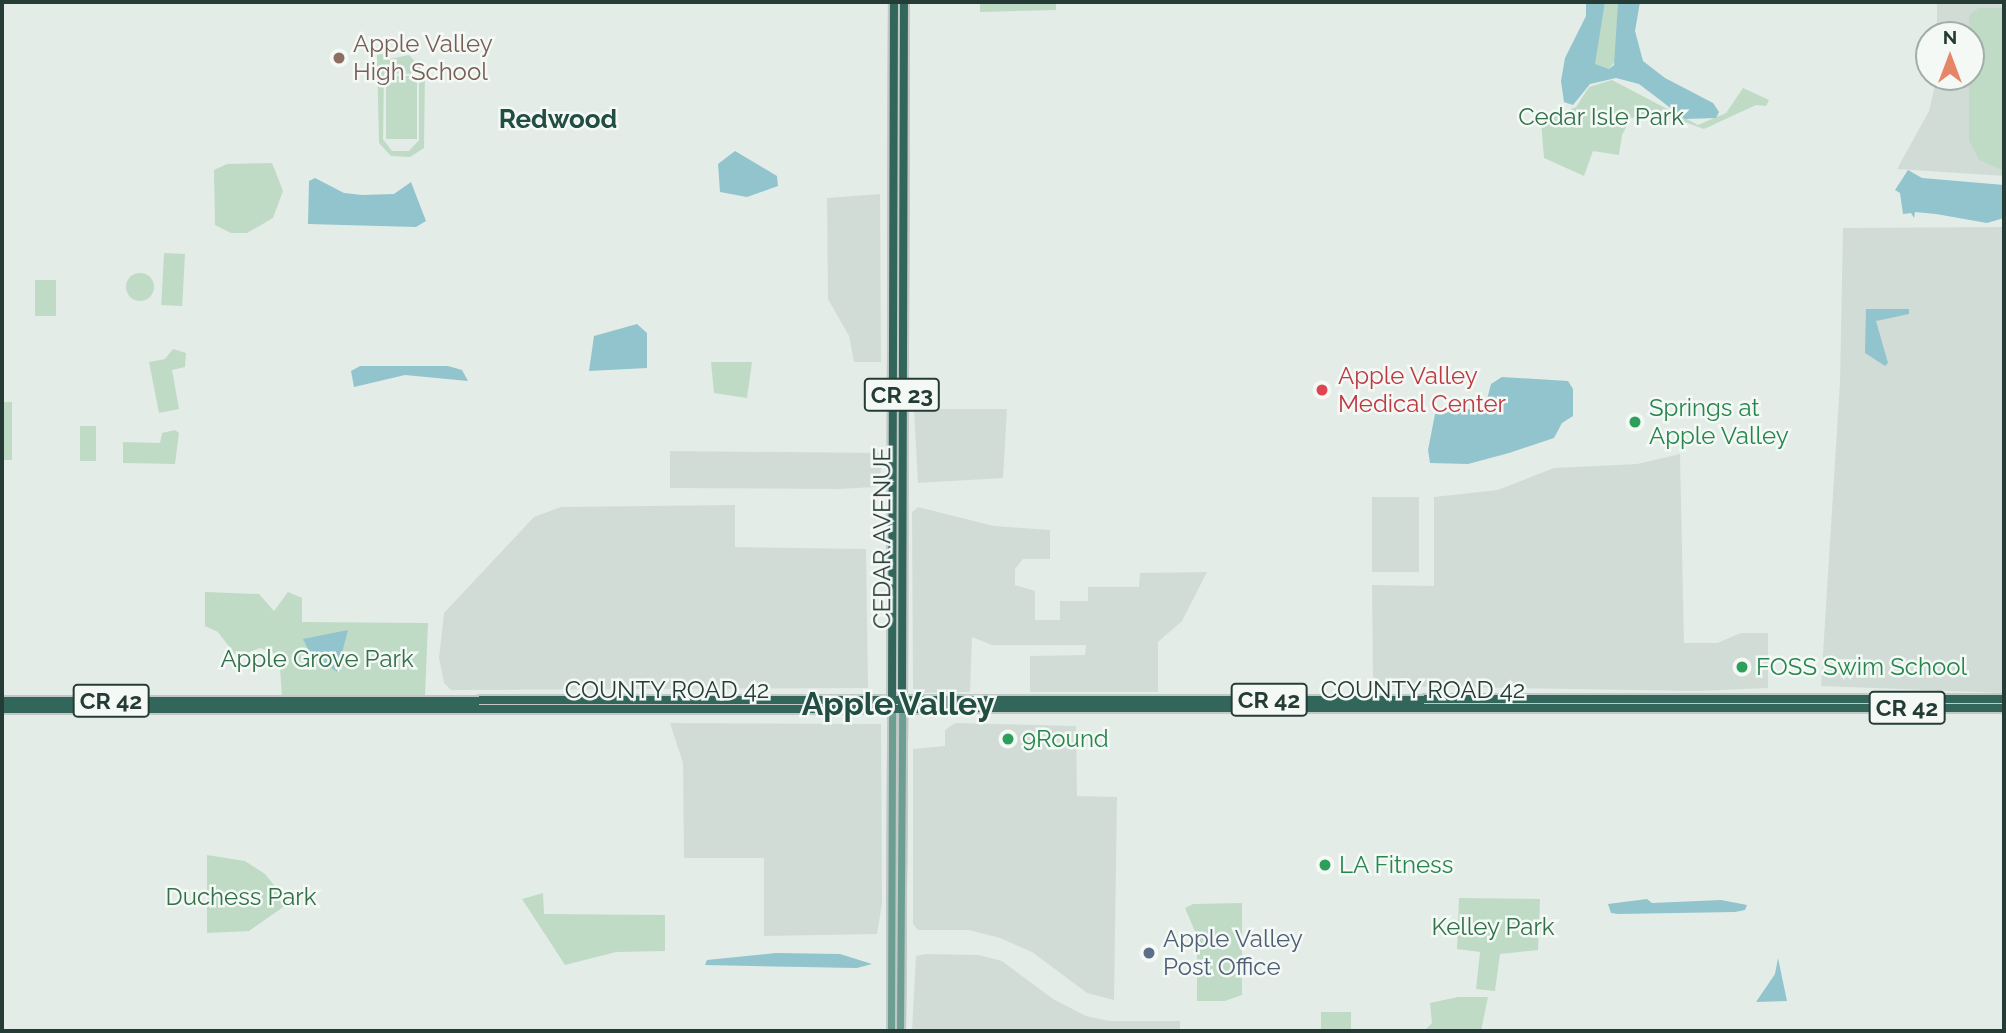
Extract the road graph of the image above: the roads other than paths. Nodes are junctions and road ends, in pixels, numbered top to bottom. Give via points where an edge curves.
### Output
1 (894, 2) edge
2 (904, 2) edge
3 (2004, 699) edge
4 (2, 701) edge
5 (892, 707) junction
6 (902, 707) junction
7 (2004, 708) edge
8 (2, 709) edge
9 (891, 1031) edge
10 (900, 1031) edge

1 - 5 highway, CEDAR AVENUE / CR 23
2 - 6 highway, CEDAR AVENUE / CR 23
3 - 6 highway, COUNTY ROAD 42 / CR 42
4 - 5 highway, COUNTY ROAD 42 / CR 42
5 - 6 highway, COUNTY ROAD 42 / CR 42
5 - 8 highway, COUNTY ROAD 42 / CR 42
5 - 9 main road, CEDAR AVENUE / CR 23
6 - 7 highway, COUNTY ROAD 42 / CR 42
6 - 10 main road, CEDAR AVENUE / CR 23

